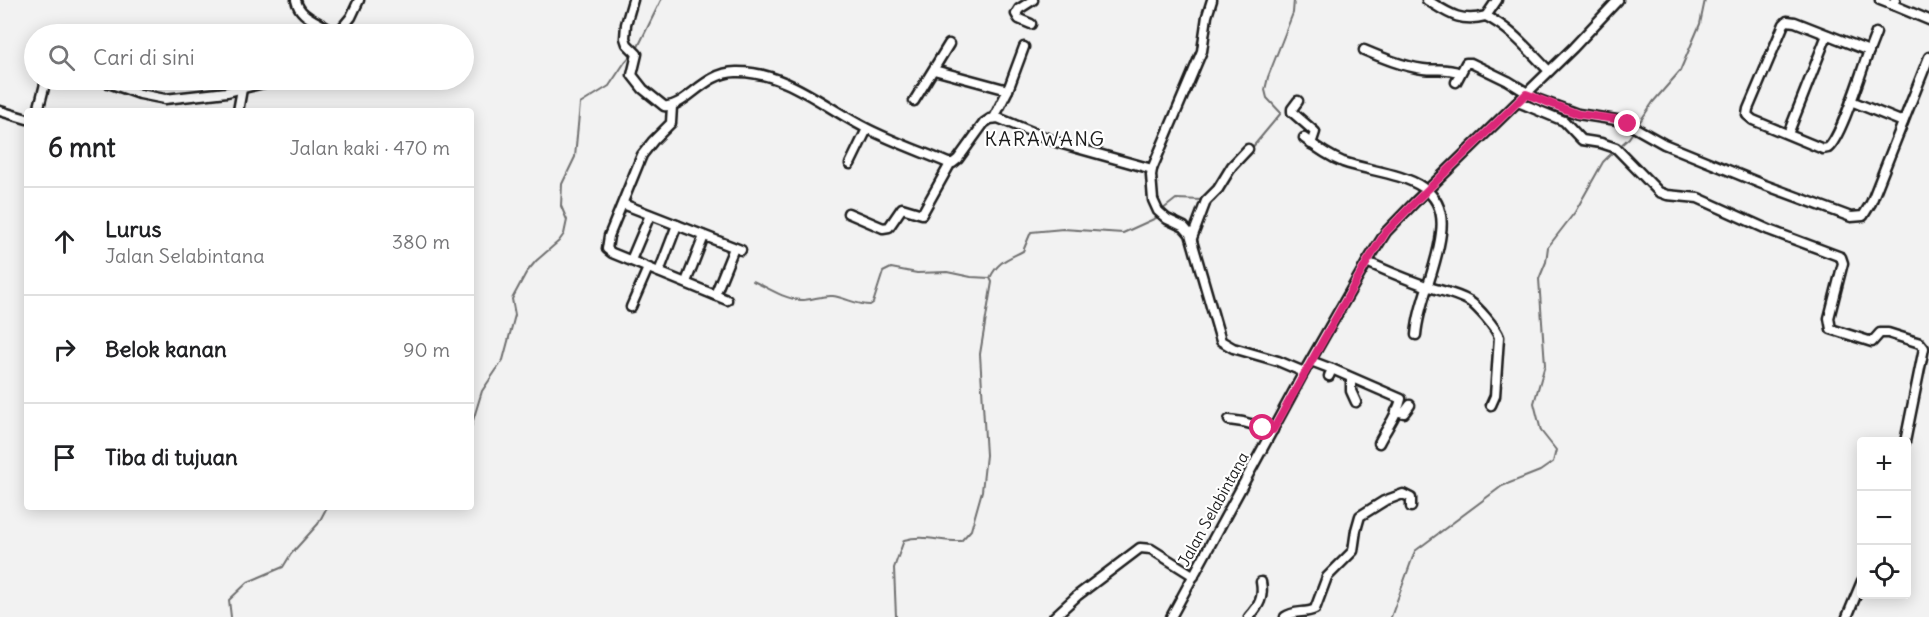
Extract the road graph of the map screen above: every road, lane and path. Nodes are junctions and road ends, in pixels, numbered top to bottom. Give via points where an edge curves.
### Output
1 (297, 0) edge
2 (359, 0) edge
3 (633, 0) edge
4 (1033, 0) edge
5 (1212, 0) edge
6 (1427, 0) edge
7 (1497, 0) edge
8 (1618, 0) edge
9 (1880, 0) edge
10 (1894, 3) edge
11 (1486, 16) junction
12 (1929, 20) edge
13 (320, 24) edge
14 (345, 24) edge
15 (1031, 24) dead end
16 (1876, 33) dead end
17 (1827, 35) junction
18 (949, 44) dead end
19 (1024, 47) dead end
20 (1364, 50) dead end
21 (1869, 51) junction
22 (1929, 57) edge
23 (934, 70) junction
24 (1549, 71) junction
25 (1460, 73) junction
26 (1456, 82) dead end
27 (43, 90) edge
28 (131, 90) edge
29 (237, 90) edge
30 (242, 90) edge
31 (1008, 90) junction
32 (1526, 94) junction
33 (914, 101) dead end
34 (1298, 101) dead end
35 (1851, 101) junction
36 (1518, 102) junction
37 (672, 106) junction
38 (39, 108) edge
39 (239, 108) edge
40 (0, 111) edge
41 (24, 118) edge
42 (994, 118) junction
43 (1903, 122) junction
44 (867, 129) junction
45 (1788, 134) junction
46 (1248, 149) dead end
47 (850, 164) dead end
48 (950, 164) junction
49 (1152, 169) junction
50 (1428, 190) junction
51 (623, 204) junction
52 (848, 213) dead end
53 (650, 215) junction
54 (677, 225) junction
55 (704, 236) junction
56 (1192, 238) junction
57 (631, 261) junction
58 (1367, 262) junction
59 (648, 268) junction
60 (658, 272) junction
61 (686, 282) junction
62 (1427, 286) junction
63 (715, 295) junction
64 (728, 300) dead end
65 (631, 307) dead end
66 (1416, 335) dead end
67 (1311, 361) junction
68 (1304, 372) junction
69 (1350, 378) junction
70 (1356, 402) dead end
71 (1410, 405) dead end
72 (1491, 405) dead end
73 (1396, 411) junction
74 (1229, 420) dead end
75 (1273, 430) junction
76 (1906, 437) edge
77 (1379, 443) dead end
78 (1411, 507) dead end
79 (1194, 576) junction
80 (1261, 582) dead end
81 (1857, 593) edge
82 (1054, 617) edge
83 (1172, 617) edge
84 (1249, 617) edge
85 (1285, 617) edge
86 (1847, 617) edge

1 - 13 street via 304,15
2 - 14 street
3 - 37 street via 625,32 626,41 637,54 632,75 658,103
4 - 15 street via 1016,14
5 - 49 street via 1202,51
6 - 11 street via 1458,18
7 - 11 street
8 - 24 street, Jalan Selabintana
9 - 10 street
10 - 12 street
11 - 24 street via 1510,30
16 - 21 street
17 - 21 street
17 - 45 street
17 - 45 street via 1786,22 1748,109 1750,118
18 - 23 street
19 - 31 street
20 - 25 street via 1393,62
21 - 35 street
22 - 43 street
23 - 31 street
23 - 33 street
24 - 32 street, Jalan Selabintana
25 - 26 street
25 - 32 street via 1467,62 1471,63
27 - 38 street
28 - 29 street via 159,99
30 - 39 street
31 - 42 street
32 - 36 street, Jalan Selabintana
32 - 43 street via 1578,114 1623,121 1678,150 1855,218 1866,213
34 - 50 street via 1293,112 1315,132 1308,141 1318,150 1343,162 1405,178
35 - 43 street
35 - 45 street via 1828,148
36 - 50 street, Jalan Selabintana
36 - 76 street via 1564,121 1582,140 1616,148 1659,192 1698,198 1841,257 1843,266 1829,318 1831,329 1872,342 1885,333 1923,345
37 - 44 street via 711,78 729,72 748,72 799,88
37 - 51 street via 672,122 647,146
40 - 41 street
42 - 48 street via 984,123 960,158
42 - 49 street via 1059,143
44 - 47 street
44 - 48 street
46 - 56 street via 1206,201
48 - 52 street via 922,214 902,208 883,228
49 - 56 street via 1155,206 1164,217 1184,227
50 - 58 street, Jalan Selabintana via 1391,226
50 - 62 street via 1441,211 1442,227
51 - 53 street
51 - 57 street via 607,246 612,253
53 - 54 street
53 - 57 street
54 - 55 street
54 - 60 street
55 - 61 street
55 - 63 street via 737,249
56 - 68 street via 1221,341
57 - 59 street
58 - 62 street
58 - 67 street, Jalan Selabintana
59 - 60 street
59 - 65 street
60 - 61 street
61 - 63 street
62 - 66 street
62 - 72 street via 1467,300 1497,331 1498,362
63 - 64 street
67 - 68 street, Jalan Selabintana
67 - 69 street
68 - 75 street, Jalan Selabintana
69 - 70 street
69 - 73 street via 1401,399
71 - 73 street via 1403,413
73 - 77 street
74 - 75 street
75 - 79 street, Jalan Selabintana
78 - 85 street via 1411,498 1403,494 1363,514 1357,524 1353,551 1329,573 1315,609
79 - 82 street via 1151,549 1140,548
79 - 83 street, Jalan Selabintana
80 - 84 street via 1260,603
81 - 86 street

